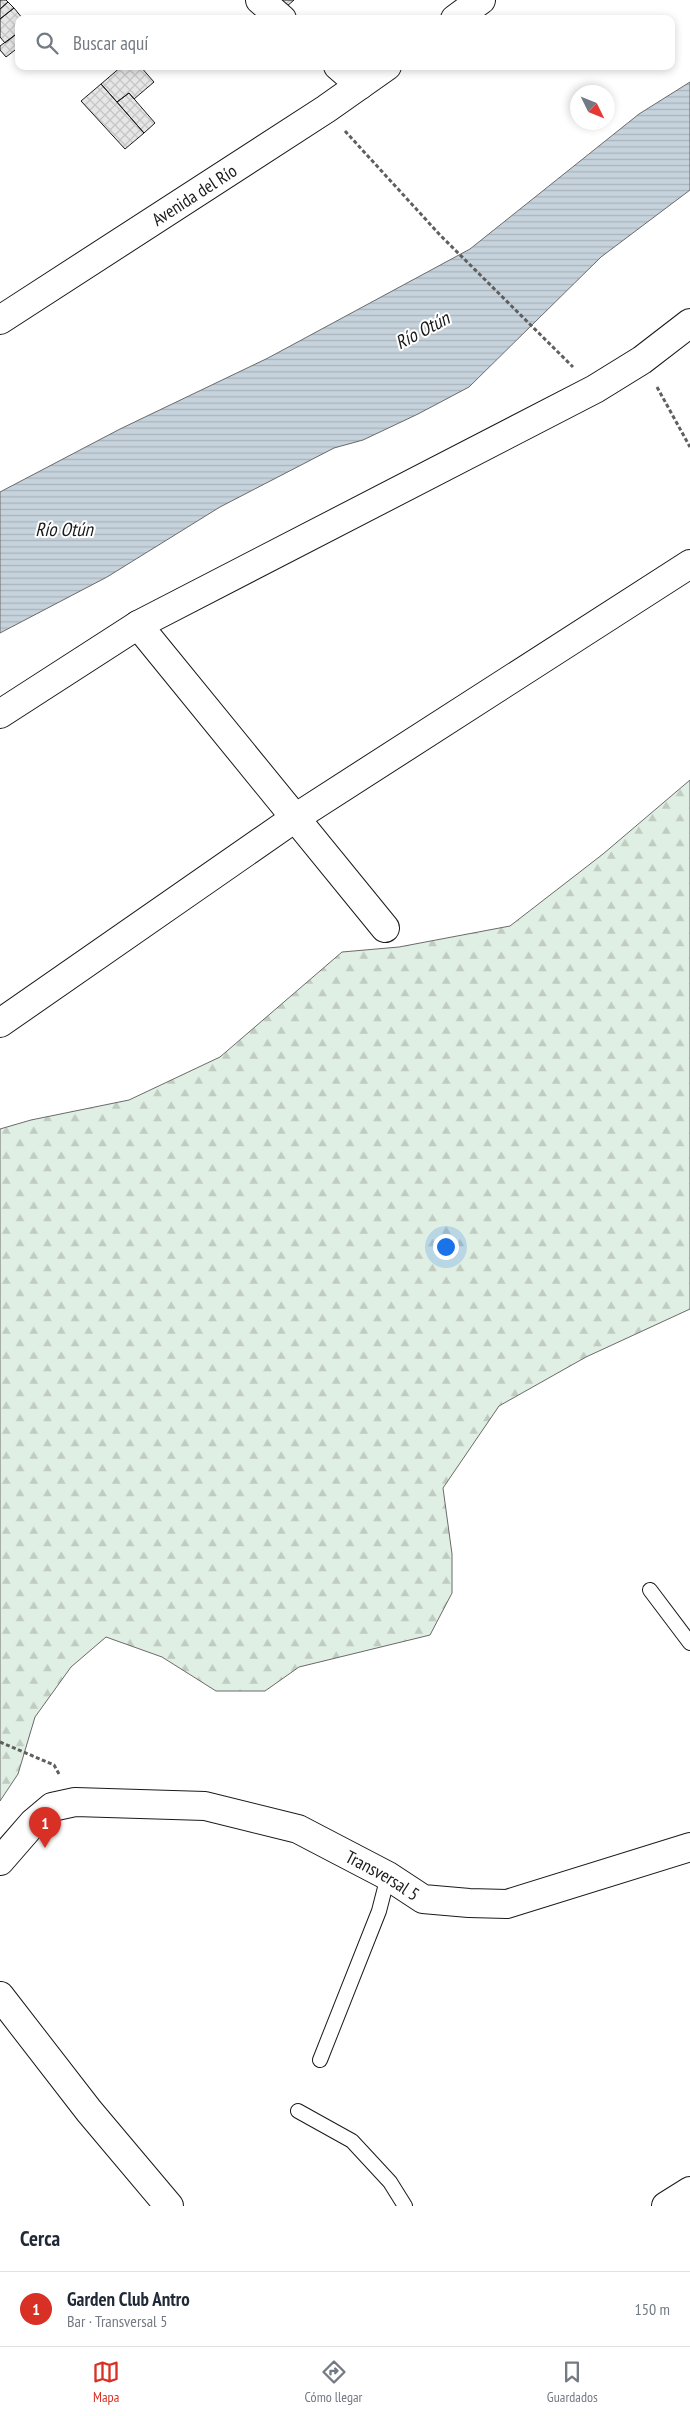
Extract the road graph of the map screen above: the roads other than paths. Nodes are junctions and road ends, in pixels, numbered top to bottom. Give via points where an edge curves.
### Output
1 (260, 0) edge
2 (481, 0) edge
3 (277, 15) edge
4 (460, 15) edge
5 (343, 70) edge
6 (381, 70) edge
7 (360, 85) junction
8 (0, 320) edge
9 (690, 323) edge
10 (690, 564) edge
11 (138, 625) junction
12 (0, 714) edge
13 (295, 818) junction
14 (385, 928) dead end
15 (0, 1023) edge
16 (650, 1590) dead end
17 (690, 1643) edge
18 (690, 1847) edge
19 (0, 1861) edge
20 (388, 1876) junction
21 (0, 1996) edge
22 (320, 2060) dead end
23 (298, 2112) dead end
24 (690, 2191) edge
25 (169, 2206) edge
26 (405, 2206) edge
27 (666, 2206) edge

1 - 3 street
2 - 4 street
5 - 7 street
6 - 7 street, Avenida del Río
7 - 8 street, Avenida del Río
9 - 11 street via 642,360 595,389
10 - 13 street
11 - 12 street
11 - 13 street
13 - 14 street
13 - 15 street
16 - 17 lane
18 - 20 street, Transversal 5 via 507,1904 423,1899
19 - 20 street, Transversal 5 via 52,1807 75,1802 206,1806 298,1829
20 - 22 lane via 379,1911
21 - 25 street via 89,2111
23 - 26 lane via 352,2141 390,2182
24 - 27 street

